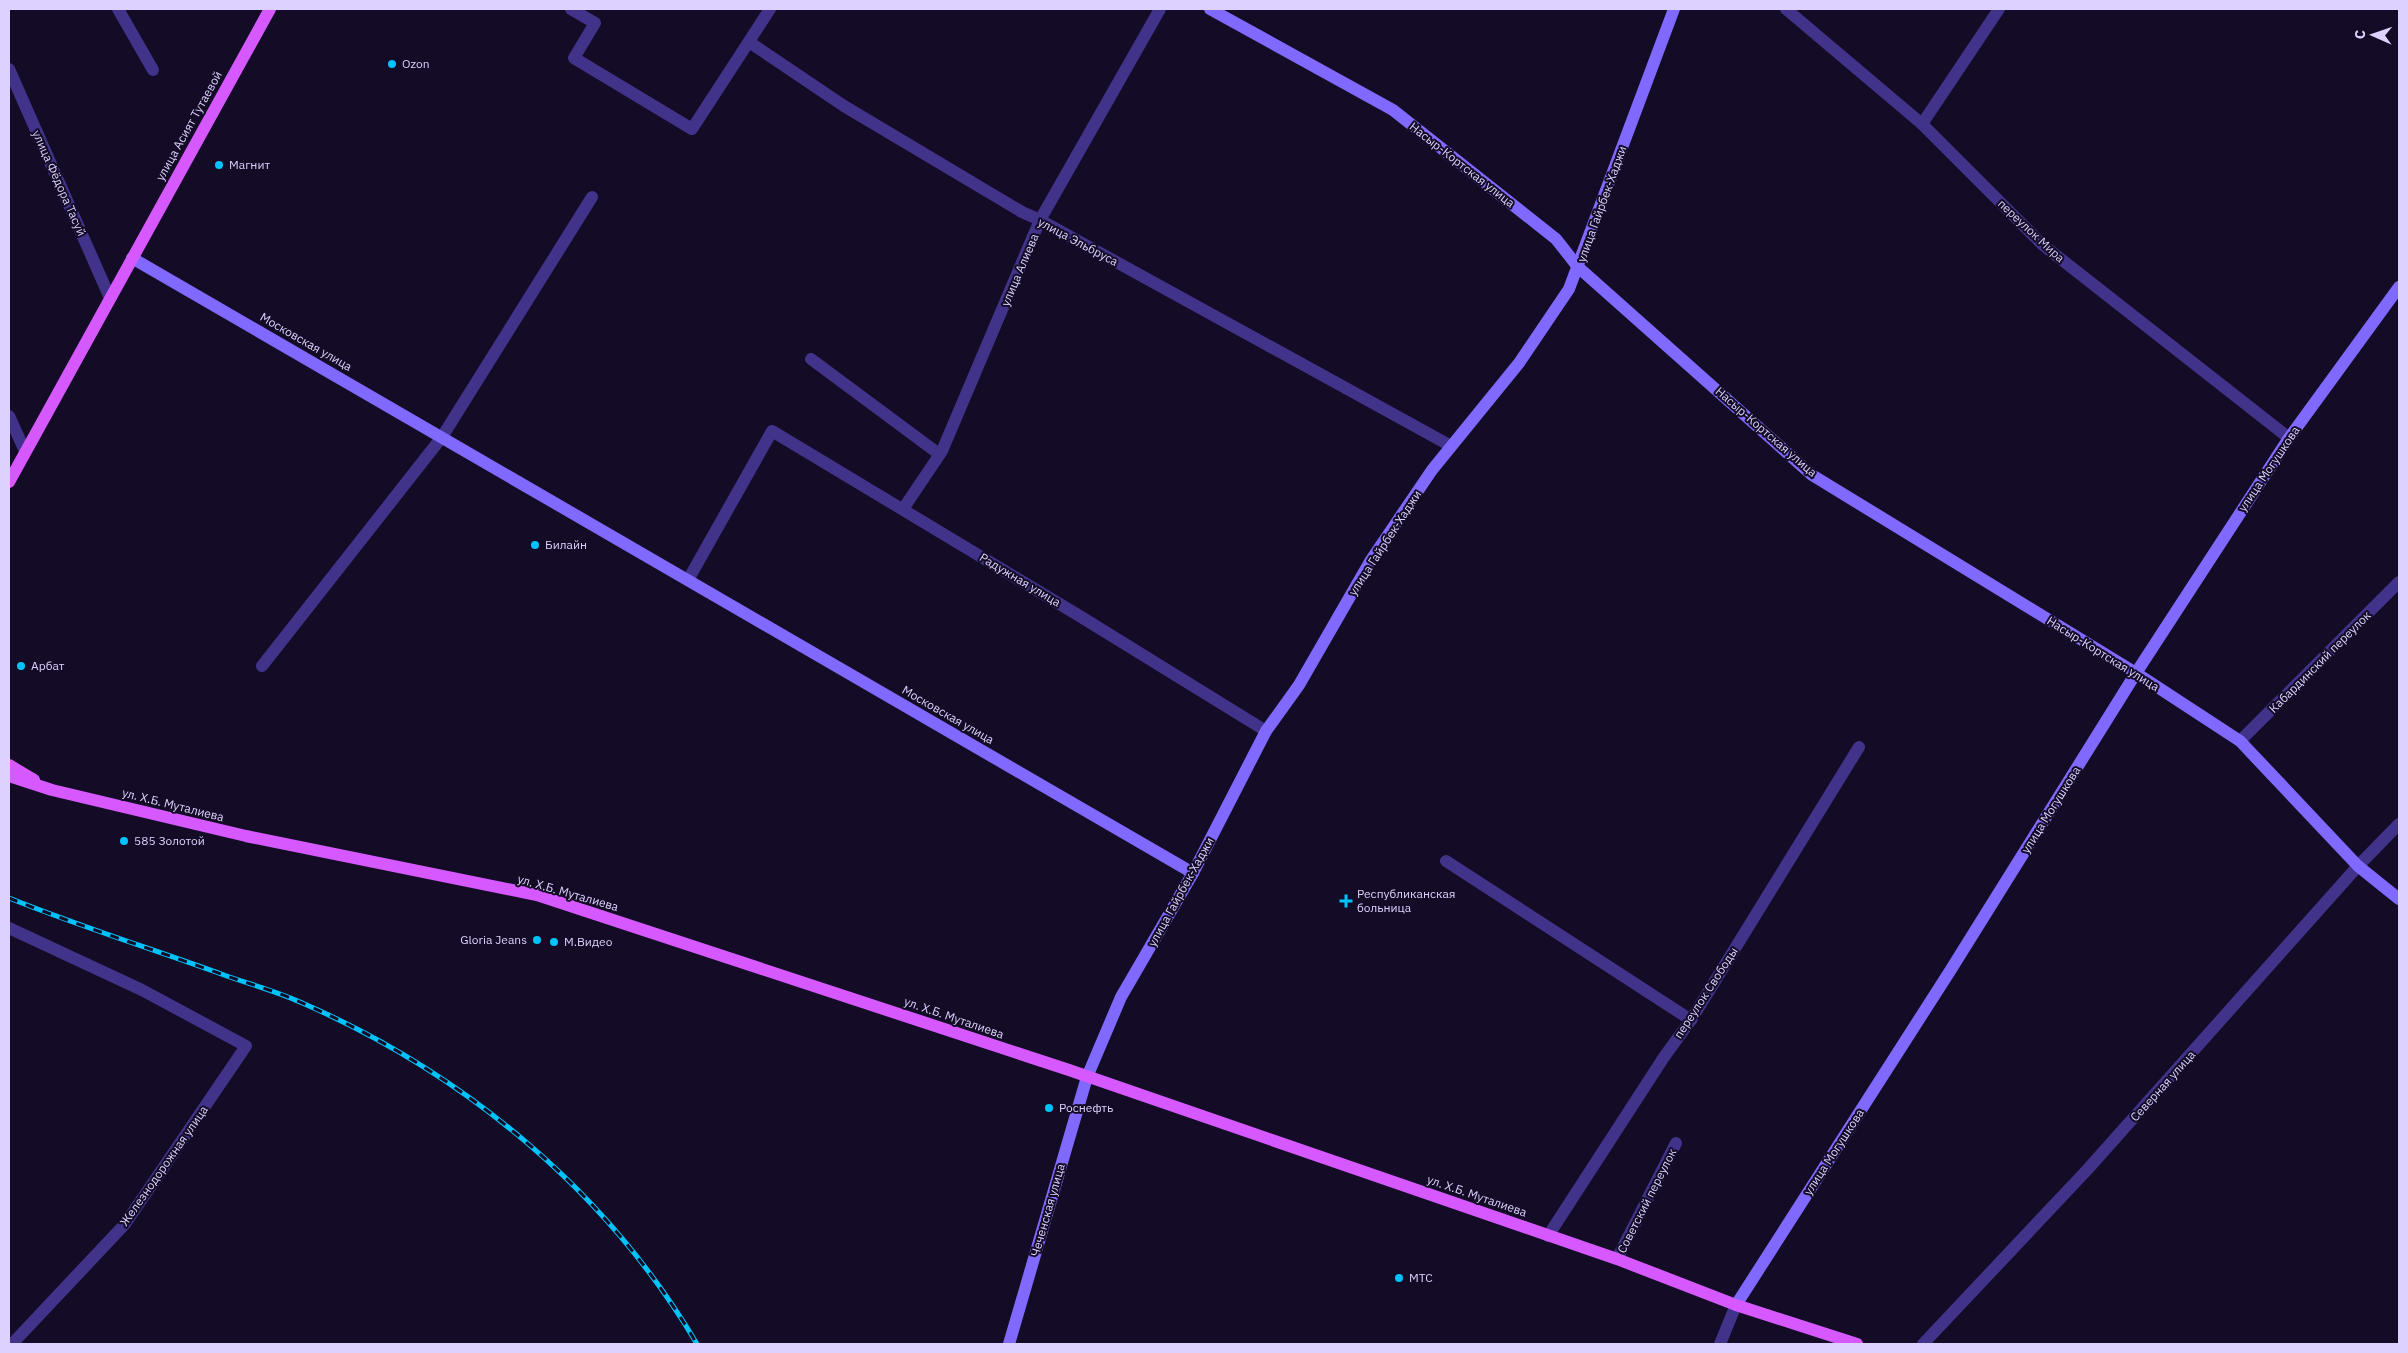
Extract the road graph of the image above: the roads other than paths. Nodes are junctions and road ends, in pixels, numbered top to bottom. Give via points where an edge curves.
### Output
1 (118, 9) edge
2 (270, 9) edge
3 (571, 9) edge
4 (770, 9) edge
5 (1160, 9) edge
6 (1210, 9) edge
7 (1674, 9) edge
8 (1786, 9) edge
9 (1999, 9) edge
10 (749, 42) junction
11 (9, 69) edge
12 (153, 70) dead end
13 (1922, 124) junction
14 (592, 197) dead end
15 (1040, 220) junction
16 (132, 258) junction
17 (1578, 267) junction
18 (2399, 287) edge
19 (110, 298) junction
20 (811, 359) dead end
21 (9, 416) edge
22 (442, 437) junction
23 (2289, 438) junction
24 (1451, 446) junction
25 (26, 451) junction
26 (940, 454) junction
27 (9, 482) edge
28 (903, 509) junction
29 (688, 580) junction
30 (2399, 582) edge
31 (262, 666) dead end
32 (2136, 674) junction
33 (1266, 731) junction
34 (2240, 741) junction
35 (1860, 747) dead end
36 (9, 765) edge
37 (9, 776) edge
38 (52, 790) junction
39 (2399, 824) edge
40 (1446, 861) dead end
41 (2358, 866) junction
42 (1193, 874) junction
43 (2399, 899) edge
44 (9, 928) edge
45 (1691, 1020) junction
46 (1087, 1077) junction
47 (1676, 1143) dead end
48 (1548, 1236) junction
49 (1617, 1259) junction
50 (1736, 1305) junction
51 (12, 1344) edge
52 (1008, 1344) edge
53 (1720, 1344) edge
54 (1857, 1344) edge
55 (1923, 1344) edge

1 - 12 street
2 - 16 main road, улица Асият Тутаевой
3 - 10 street via 595,22 574,58 692,129
4 - 10 street
5 - 15 street, улица Алиева
6 - 17 street, Насыр-Кортская улица via 1393,110 1556,239
7 - 17 street, улица Гайрбек-Хаджи
8 - 13 street, переулок Мира
9 - 13 street
10 - 15 street, улица Эльбруса via 844,106
11 - 19 street, улица Фёдора Тасуй
13 - 23 street, переулок Мира via 2043,246
14 - 22 street
15 - 24 street, улица Эльбруса
15 - 26 street, улица Алиева
16 - 19 main road
16 - 22 street, Московская улица
17 - 24 street, улица Гайрбек-Хаджи via 1569,289 1519,364
17 - 32 street, Насыр-Кортская улица via 1812,474
18 - 23 street, улица Могушкова
19 - 25 main road
20 - 26 street
21 - 25 street
22 - 29 street, Московская улица
22 - 31 street
23 - 32 street, улица Могушкова
24 - 33 street, улица Гайрбек-Хаджи via 1371,560 1299,685
25 - 27 main road
26 - 28 street, улица Алиева
28 - 29 street, Радужная улица via 772,431
28 - 33 street, Радужная улица
29 - 42 street, Московская улица
30 - 34 street, Кабардинский переулок
32 - 34 street, Насыр-Кортская улица
32 - 50 street, улица Могушкова
33 - 42 street, улица Гайрбек-Хаджи
34 - 41 street, Насыр-Кортская улица
35 - 45 street, переулок Свободы
36 - 38 main road
37 - 38 main road
38 - 46 main road, ул. Х.Б. Муталиева via 246,836 537,895
39 - 41 street, Северная улица
40 - 45 street
41 - 43 street, Насыр-Кортская улица
41 - 55 street, Северная улица via 2087,1170
42 - 46 street, улица Гайрбек-Хаджи via 1121,997
44 - 51 street, Железнодорожная улица via 142,990 246,1046 124,1224
45 - 48 street, переулок Свободы
46 - 48 main road, ул. Х.Б. Муталиева
46 - 52 street, Чеченская улица
47 - 49 street, Советский переулок
48 - 49 main road, ул. Х.Б. Муталиева
49 - 50 main road, ул. Х.Б. Муталиева
50 - 53 street, улица Могушкова
50 - 54 main road, ул. Х.Б. Муталиева

